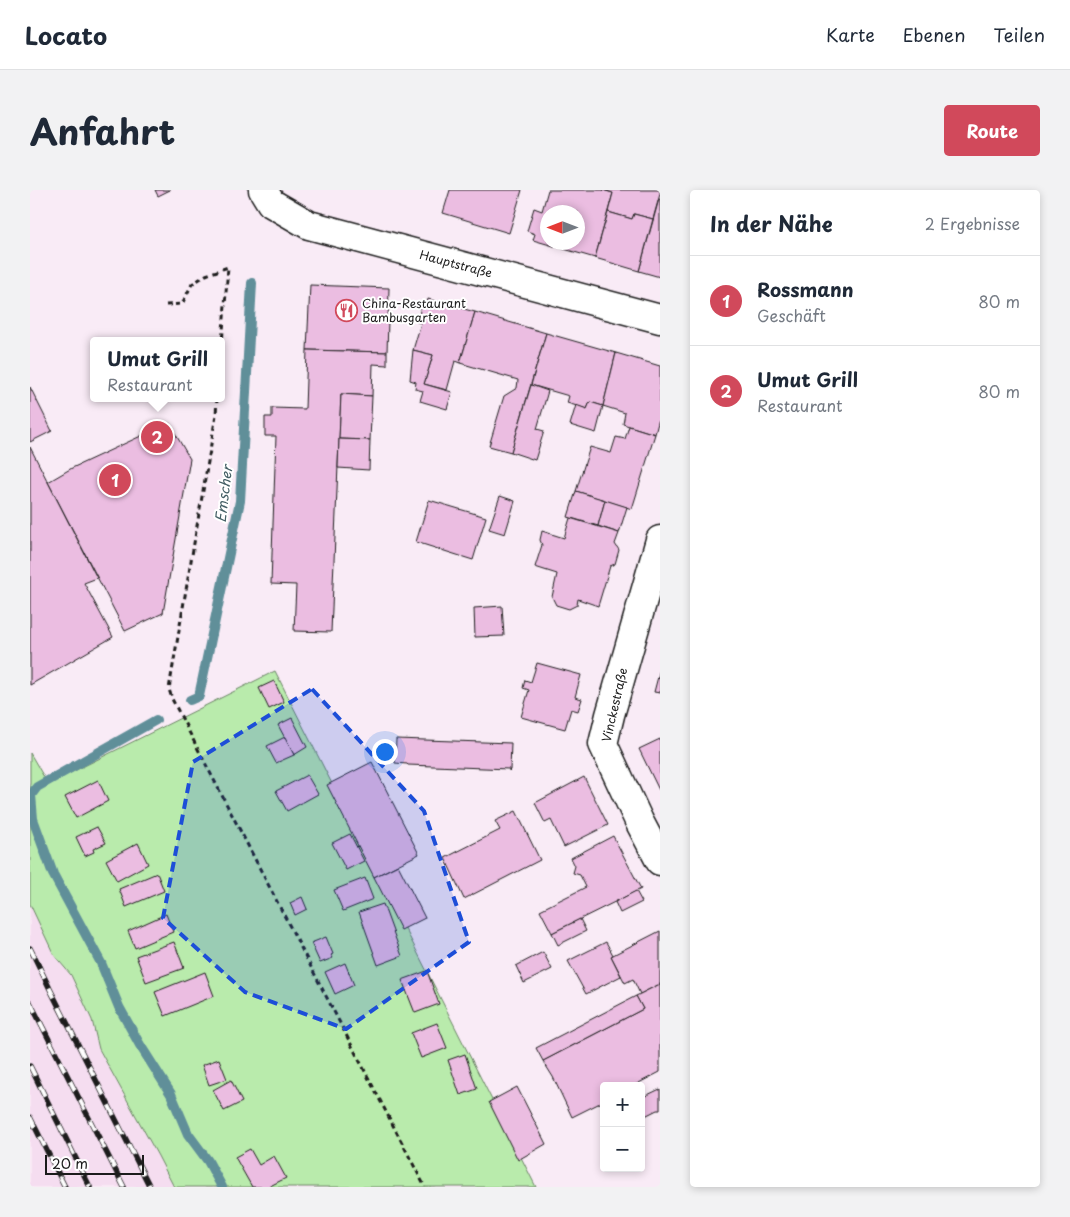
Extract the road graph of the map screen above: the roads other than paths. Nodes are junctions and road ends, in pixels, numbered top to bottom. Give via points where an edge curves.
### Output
1 (263, 190) edge
2 (660, 319) edge
3 (660, 540) edge
4 (660, 861) edge

1 - 2 main road, Hauptstraße via 271,203 309,225
3 - 4 main road, Vinckestraße via 603,744

